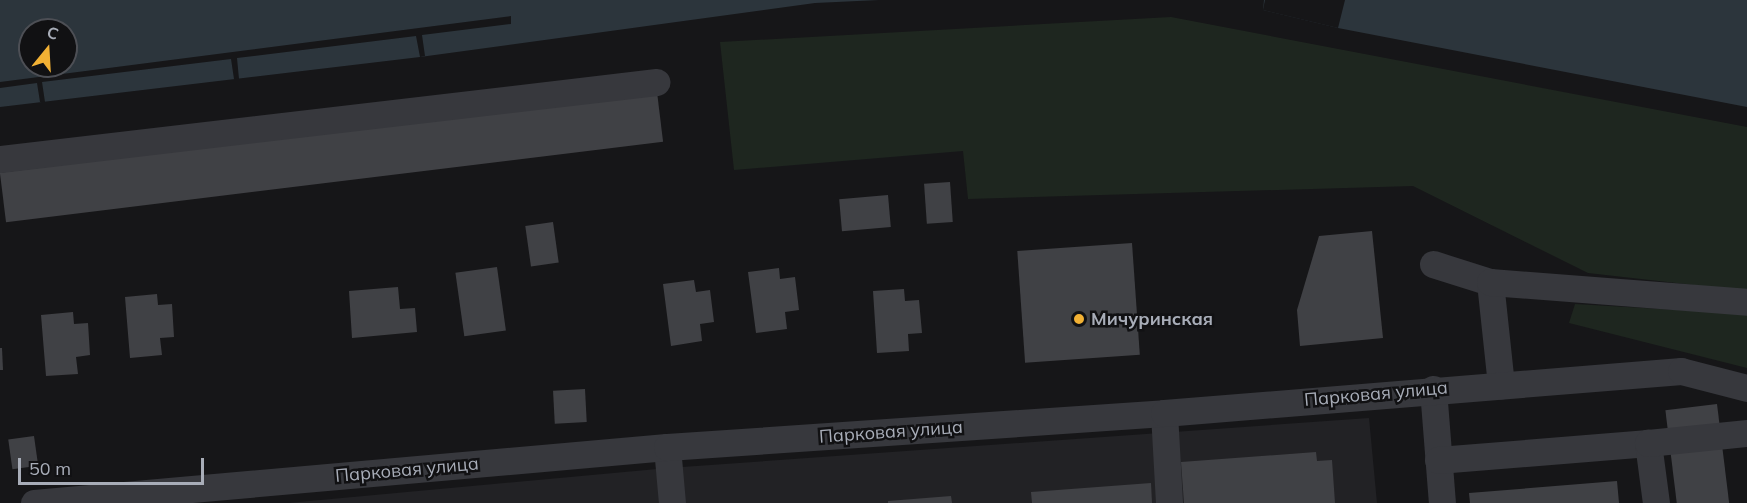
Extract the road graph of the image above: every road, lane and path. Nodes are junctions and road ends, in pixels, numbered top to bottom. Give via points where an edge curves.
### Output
1 (656, 82) dead end
2 (0, 159) edge
3 (1433, 264) dead end
4 (1490, 282) junction
5 (1747, 302) edge
6 (1501, 385) junction
7 (1747, 388) edge
8 (1432, 389) junction
9 (1164, 413) junction
10 (1747, 433) edge
11 (1648, 442) junction
12 (667, 447) junction
13 (1438, 460) junction
14 (34, 503) edge
15 (672, 503) edge
16 (1169, 503) edge
17 (1442, 503) edge
18 (1656, 503) edge

1 - 2 street
3 - 4 street
4 - 5 street
4 - 6 street
6 - 7 street, Парковая улица via 1681,371
6 - 8 street, Парковая улица
8 - 9 street, Парковая улица
8 - 13 street
9 - 12 street, Парковая улица
9 - 16 street
10 - 11 street
11 - 13 street
11 - 18 street
12 - 14 street, Парковая улица
12 - 15 street
13 - 17 street

